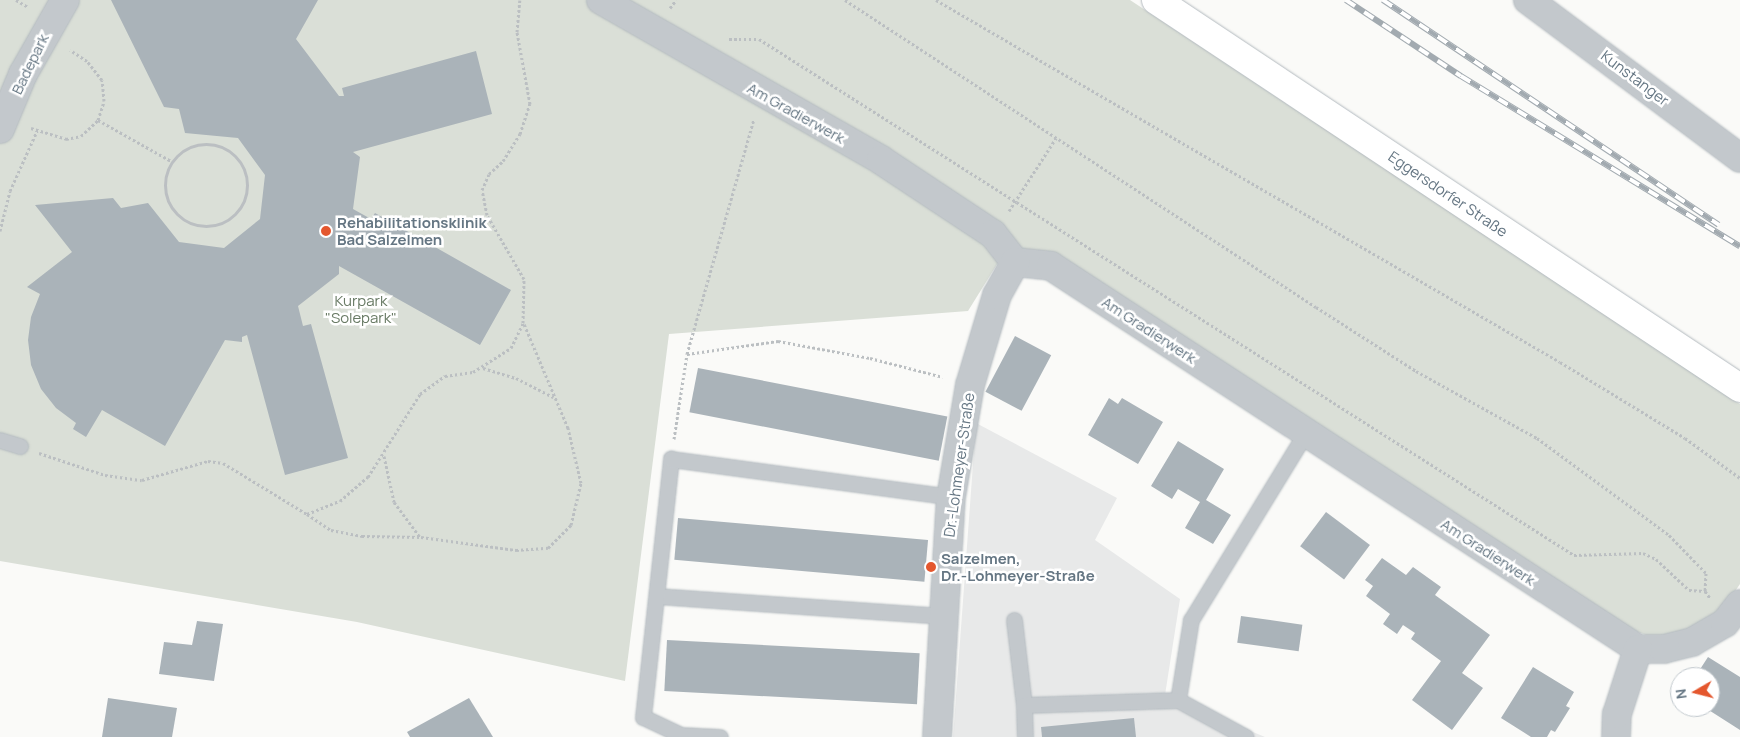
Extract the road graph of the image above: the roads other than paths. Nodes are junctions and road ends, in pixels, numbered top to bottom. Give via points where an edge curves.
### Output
1 (65, 0) edge
2 (601, 0) edge
3 (1156, 0) edge
4 (1528, 0) edge
5 (3, 122) edge
6 (1740, 158) edge
7 (1015, 262) junction
8 (1740, 388) edge
9 (1306, 432) junction
10 (0, 440) edge
11 (20, 446) road end
12 (951, 497) junction
13 (657, 596) junction
14 (1732, 614) edge
15 (943, 616) junction
16 (1014, 620) dead end
17 (1638, 649) junction
18 (1178, 700) junction
19 (1024, 706) junction
20 (720, 737) edge
21 (936, 737) edge
22 (1025, 737) edge
23 (1246, 737) edge
24 (1616, 737) edge

1 - 5 street, Badepark via 43,36
2 - 7 street, Am Gradierwerk via 881,160 985,229
3 - 8 street, Eggersdorfer Straße
4 - 6 street, Kunstanger
7 - 9 street, Am Gradierwerk via 1051,266
7 - 12 street, Dr.-Lohmeyer-Straße via 997,295 970,385
9 - 17 street, Am Gradierwerk
9 - 18 lane via 1190,620
10 - 11 lane
12 - 13 lane via 671,459
12 - 15 street, Dr.-Lohmeyer-Straße
13 - 15 lane
13 - 20 lane via 643,717 681,735
14 - 17 street via 1692,642 1664,649
15 - 21 street, Dr.-Lohmeyer-Straße
16 - 19 lane
17 - 24 street via 1617,714
18 - 19 lane
18 - 23 lane
19 - 22 lane

